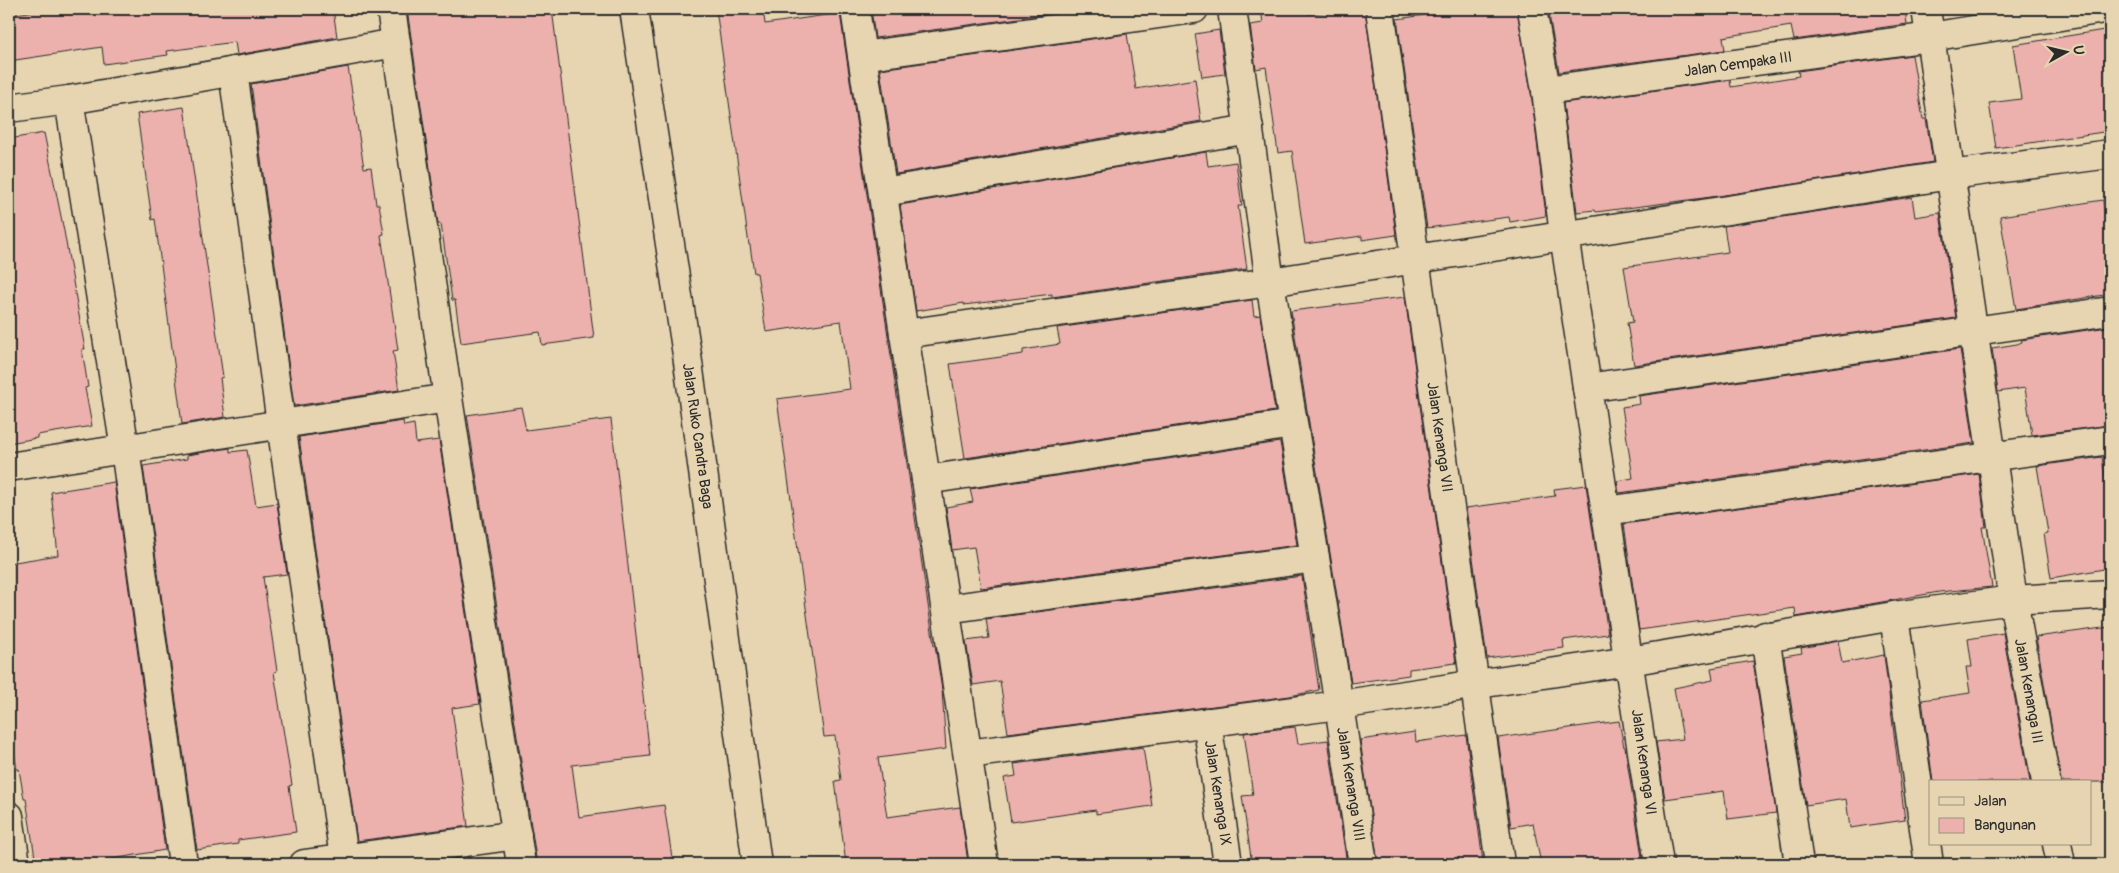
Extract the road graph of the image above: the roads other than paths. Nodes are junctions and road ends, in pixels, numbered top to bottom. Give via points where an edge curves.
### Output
1 (391, 9) edge
2 (634, 9) edge
3 (855, 9) edge
4 (1194, 9) edge
5 (1232, 9) edge
6 (1380, 9) edge
7 (1532, 9) edge
8 (1926, 9) edge
9 (2104, 9) edge
10 (1930, 37) junction
11 (396, 42) junction
12 (862, 56) junction
13 (233, 71) junction
14 (1546, 90) junction
15 (69, 100) junction
16 (9, 108) edge
17 (1249, 129) junction
18 (2110, 154) edge
19 (1950, 175) junction
20 (884, 192) junction
21 (1564, 235) junction
22 (1415, 259) junction
23 (1270, 282) junction
24 (2110, 311) edge
25 (1973, 330) junction
26 (904, 334) junction
27 (1587, 388) junction
28 (448, 398) junction
29 (280, 424) junction
30 (1293, 424) junction
31 (2110, 440) edge
32 (125, 449) junction
33 (1992, 456) junction
34 (9, 467) edge
35 (926, 480) junction
36 (1606, 511) junction
37 (1315, 558) junction
38 (2110, 594) edge
39 (2013, 600) junction
40 (946, 610) junction
41 (1894, 616) junction
42 (1766, 636) junction
43 (1629, 661) junction
44 (1475, 683) junction
45 (1339, 705) junction
46 (1207, 722) junction
47 (968, 754) junction
48 (2046, 780) edge
49 (9, 816) edge
50 (517, 835) junction
51 (2057, 846) edge
52 (345, 861) edge
53 (16, 864) edge
54 (183, 864) edge
55 (304, 864) edge
56 (521, 864) edge
57 (758, 864) edge
58 (984, 864) edge
59 (1228, 864) edge
60 (1363, 864) edge
61 (1500, 864) edge
62 (1659, 864) edge
63 (1799, 864) edge
64 (1929, 864) edge
65 (2061, 864) edge

1 - 11 street
2 - 57 street, Jalan Ruko Candra Baga via 687,355
3 - 12 street
4 - 12 street
5 - 17 street, Jalan Kenanga VIII
6 - 22 street, Jalan Kenanga VII
7 - 14 street, Jalan Kenanga VI
8 - 10 street, Jalan Kenanga III
9 - 10 street, Jalan Cempaka III
10 - 14 street, Jalan Cempaka III
10 - 19 street, Jalan Kenanga III
11 - 13 street
11 - 28 street
12 - 20 street
13 - 15 street
13 - 29 street
14 - 21 street, Jalan Kenanga VI
15 - 16 street
15 - 32 street
17 - 20 street
17 - 23 street, Jalan Kenanga VIII
18 - 19 street
19 - 21 street
19 - 25 street, Jalan Kenanga III
20 - 26 street
21 - 22 street
21 - 27 street, Jalan Kenanga VI
22 - 23 street
22 - 44 street, Jalan Kenanga VII
23 - 26 street
23 - 30 street, Jalan Kenanga VIII
24 - 25 street
25 - 27 street
25 - 33 street, Jalan Kenanga III
26 - 35 street
27 - 36 street, Jalan Kenanga VI
28 - 29 street
28 - 50 street
29 - 32 street
29 - 52 street
30 - 35 street
30 - 37 street, Jalan Kenanga VIII
31 - 33 street
32 - 34 street
32 - 54 street
33 - 36 street
33 - 39 street, Jalan Kenanga III
35 - 40 street
36 - 43 street, Jalan Kenanga VI
37 - 40 street
37 - 45 street, Jalan Kenanga VIII
38 - 39 street
39 - 41 street
39 - 48 street, Jalan Kenanga III
40 - 47 street
41 - 42 street
41 - 64 street
42 - 43 street
42 - 63 street
43 - 44 street
43 - 62 street, Jalan Kenanga VI
44 - 45 street
44 - 61 street, Jalan Kenanga VII
45 - 46 street
45 - 60 street, Jalan Kenanga VIII
46 - 47 street
46 - 59 street, Jalan Kenanga IX
47 - 58 street
49 - 53 street
50 - 52 street
50 - 56 street
51 - 65 street
52 - 55 street

